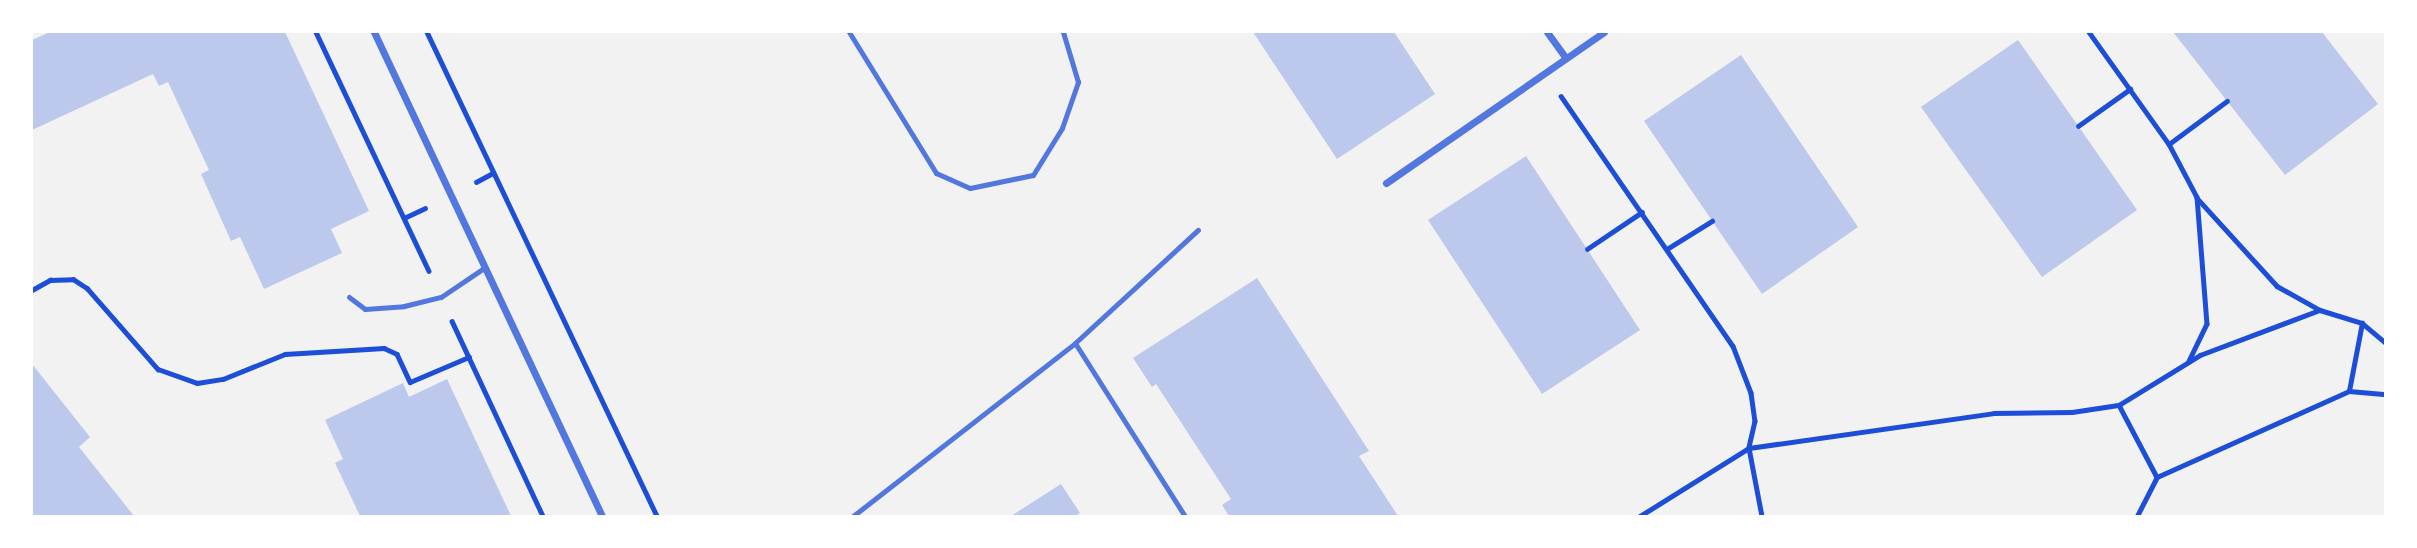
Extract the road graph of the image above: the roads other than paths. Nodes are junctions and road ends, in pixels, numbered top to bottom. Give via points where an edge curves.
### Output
1 (374, 32) edge
2 (849, 32) edge
3 (1063, 32) edge
4 (1547, 32) edge
5 (1604, 32) edge
6 (1565, 57) junction
7 (1386, 183) dead end
8 (1198, 230) dead end
9 (484, 268) junction
10 (349, 297) dead end
11 (1075, 343) junction
12 (602, 516) edge
13 (853, 516) edge
14 (1185, 516) edge

1 - 9 street
2 - 3 lane via 936,173 970,188 1033,175 1062,128 1078,82
4 - 6 street
5 - 6 street
6 - 7 street
8 - 11 lane
9 - 10 lane via 441,297 365,309
9 - 12 street
11 - 13 lane
11 - 14 lane

